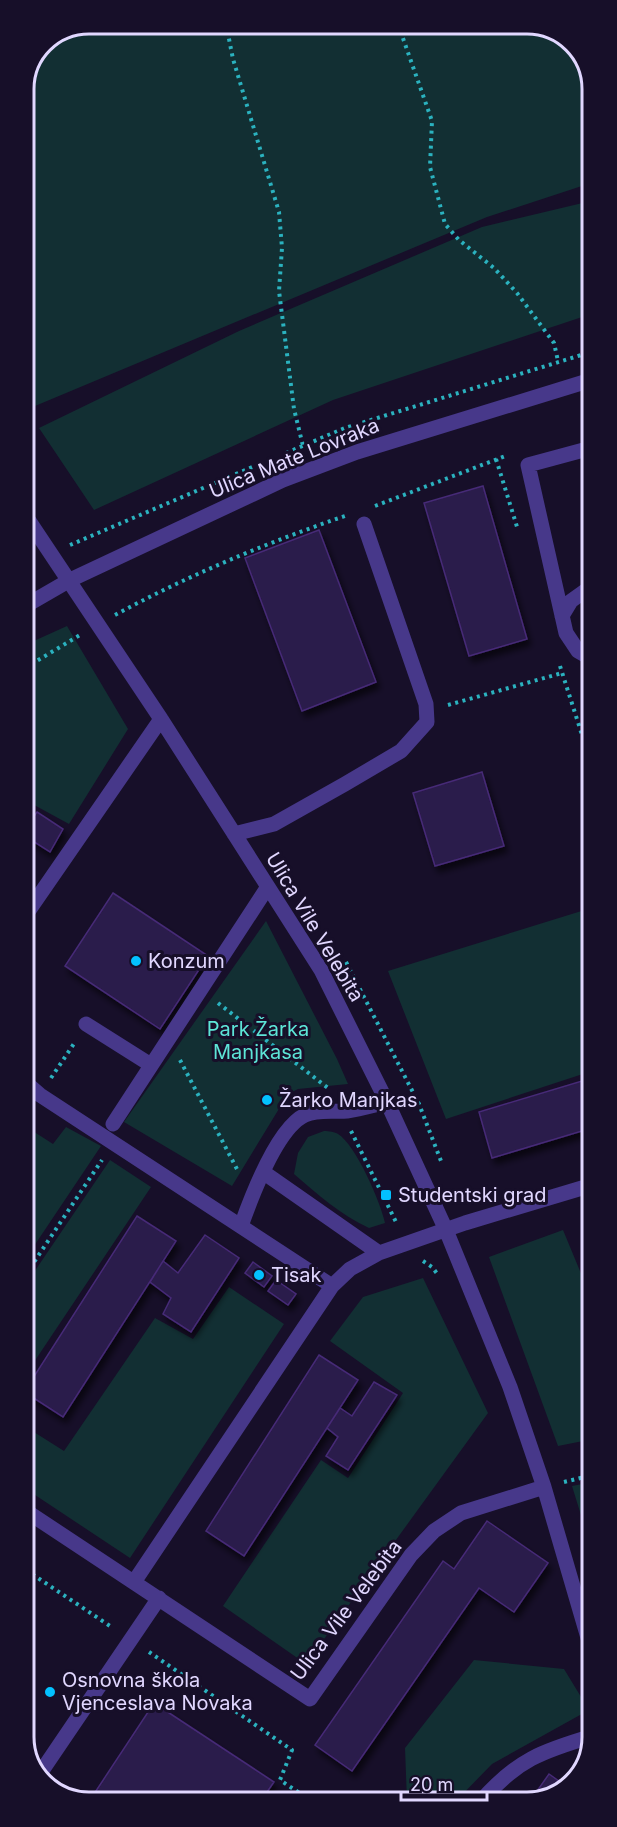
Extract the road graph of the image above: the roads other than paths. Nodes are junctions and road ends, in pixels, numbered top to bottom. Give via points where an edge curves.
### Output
1 (582, 383) edge
2 (582, 450) edge
3 (364, 524) dead end
4 (34, 528) edge
5 (70, 580) junction
6 (582, 593) edge
7 (34, 601) edge
8 (562, 616) junction
9 (582, 653) edge
10 (161, 719) junction
11 (234, 834) junction
12 (267, 888) junction
13 (34, 903) edge
14 (86, 1024) road end
15 (151, 1065) junction
16 (34, 1090) edge
17 (387, 1102) junction
18 (113, 1124) dead end
19 (263, 1172) junction
20 (582, 1188) edge
21 (241, 1226) junction
22 (446, 1230) junction
23 (379, 1253) junction
24 (332, 1286) junction
25 (544, 1486) junction
26 (34, 1516) edge
27 (134, 1582) junction
28 (159, 1598) junction
29 (582, 1617) edge
30 (582, 1739) edge
31 (44, 1768) edge
32 (490, 1792) edge

1 - 5 street, Ulica Mate Lovraka via 325,464
2 - 8 street via 528,465
3 - 11 street via 426,704 426,722 400,751 274,824
4 - 5 street, Ulica Vile Velebita
5 - 7 street, Ulica Mate Lovraka
5 - 10 street, Ulica Vile Velebita
6 - 8 street
8 - 9 street via 566,633
10 - 11 street, Ulica Vile Velebita
10 - 13 street
11 - 12 street, Ulica Vile Velebita
12 - 15 street
12 - 17 street, Ulica Vile Velebita via 321,970
14 - 15 street
15 - 18 street
16 - 21 street
17 - 19 street via 305,1115 286,1132
17 - 22 street, Ulica Vile Velebita
19 - 21 street
19 - 23 street
20 - 22 street
21 - 24 street
22 - 23 street
22 - 25 street, Ulica Vile Velebita via 510,1387
23 - 24 street via 350,1269
24 - 27 street
25 - 28 street, Ulica Vile Velebita via 461,1513 434,1531 411,1555 310,1699
25 - 29 street, Ulica Vile Velebita
26 - 27 street, Ulica Vile Velebita
27 - 28 street, Ulica Vile Velebita
28 - 31 street
30 - 32 street via 526,1760

